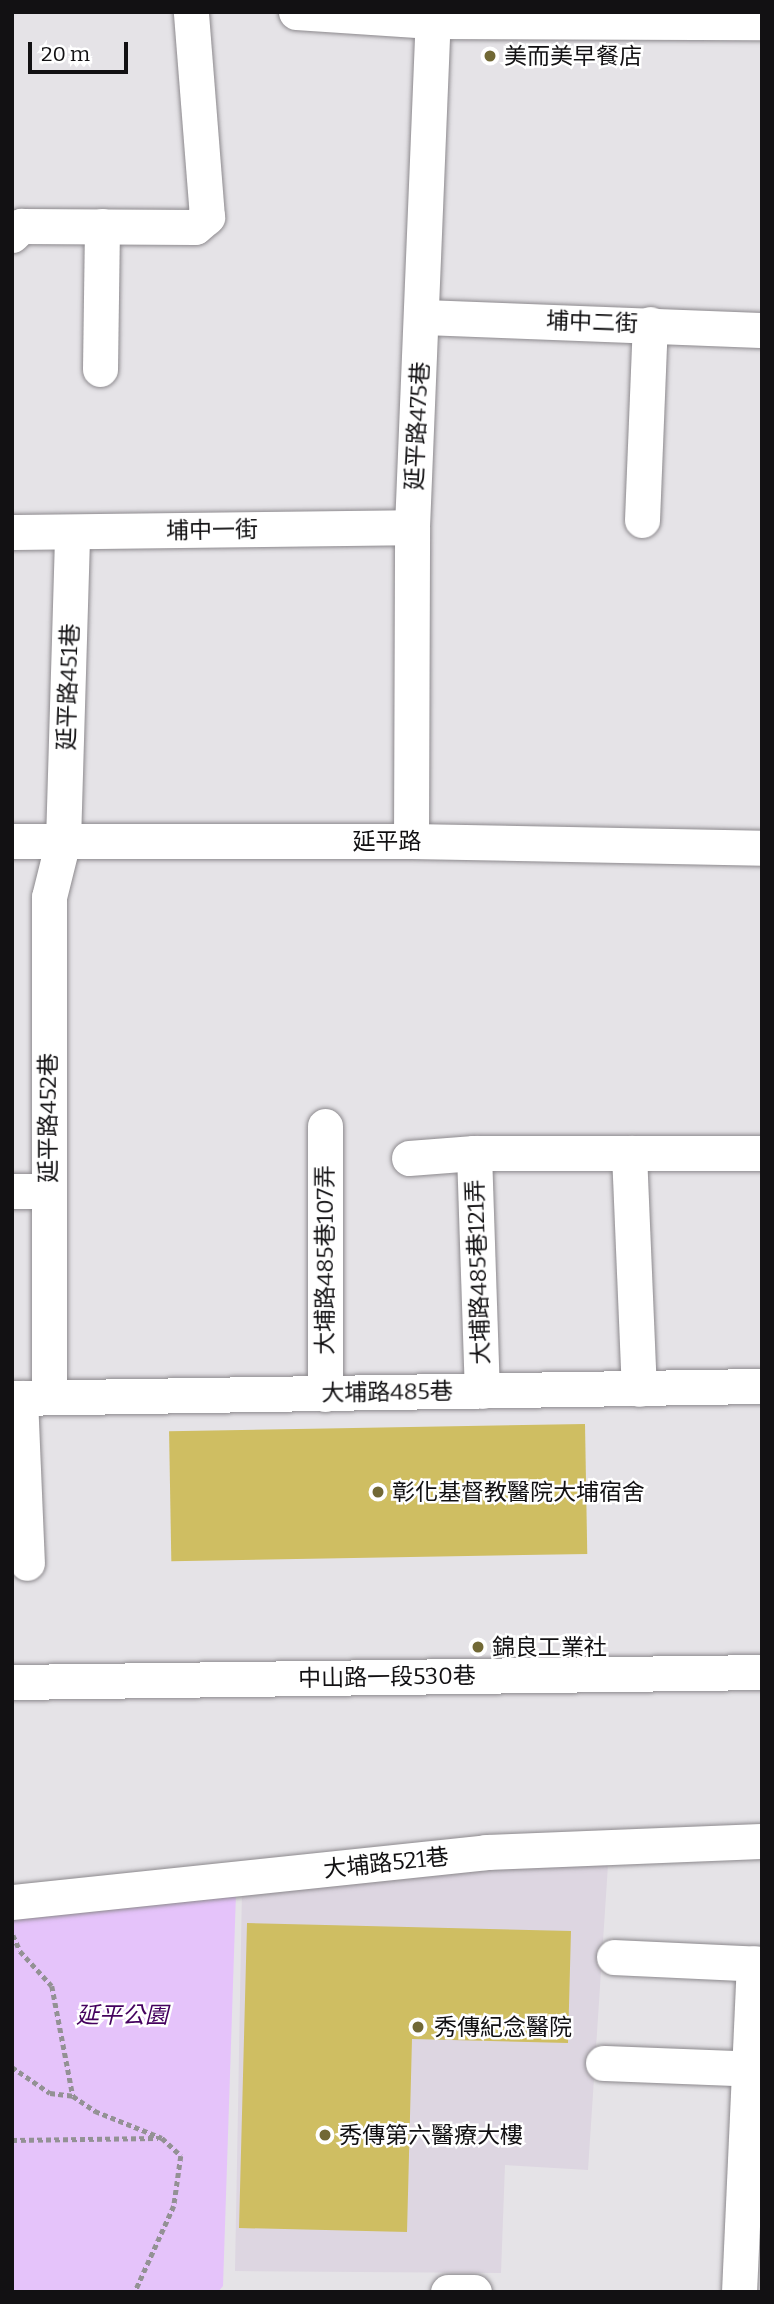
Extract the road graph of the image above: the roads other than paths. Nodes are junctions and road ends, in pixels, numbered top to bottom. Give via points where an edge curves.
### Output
1 (191, 12) edge
2 (296, 12) edge
3 (433, 17) edge
4 (762, 22) edge
5 (102, 226) junction
6 (12, 236) edge
7 (422, 317) junction
8 (650, 324) junction
9 (762, 330) edge
10 (100, 369) dead end
11 (642, 520) dead end
12 (412, 527) junction
13 (12, 532) edge
14 (72, 533) junction
15 (12, 841) edge
16 (63, 841) junction
17 (411, 841) junction
18 (762, 848) edge
19 (325, 1126) dead end
20 (474, 1153) junction
21 (629, 1153) junction
22 (762, 1153) edge
23 (409, 1158) dead end
24 (12, 1191) edge
25 (47, 1191) junction
26 (762, 1386) edge
27 (639, 1389) junction
28 (482, 1391) junction
29 (325, 1394) junction
30 (27, 1397) edge
31 (27, 1563) dead end
32 (762, 1672) edge
33 (12, 1682) edge
34 (762, 1842) edge
35 (12, 1902) edge
36 (614, 1957) dead end
37 (758, 1963) edge
38 (603, 2063) dead end
39 (755, 2069) edge
40 (448, 2292) edge
41 (465, 2292) edge
42 (474, 2292) edge
43 (739, 2292) edge

1 - 5 street via 207,217 195,228
2 - 3 street
3 - 4 street via 657,25
3 - 7 street, 延平路475巷
5 - 6 street via 21,226
5 - 10 street
7 - 8 street, 埔中二街
7 - 12 street, 延平路475巷
8 - 9 street, 埔中二街
8 - 11 street
12 - 14 street, 埔中一街
12 - 17 street, 延平路475巷
13 - 14 street, 埔中一街
14 - 16 street, 延平路451巷
15 - 16 street, 延平路
16 - 17 street, 延平路
16 - 25 street, 延平路452巷 via 49,897
17 - 18 street, 延平路
19 - 29 street, 大埔路485巷107弄
20 - 21 street
20 - 23 street
20 - 28 street, 大埔路485巷121弄
21 - 22 street
21 - 27 street
24 - 25 street
25 - 30 street, 延平路452巷
26 - 27 street, 大埔路485巷
27 - 28 street, 大埔路485巷
28 - 29 street, 大埔路485巷
29 - 30 street, 大埔路485巷
30 - 31 street, 延平路452巷
32 - 33 street, 中山路一段530巷
34 - 35 street, 大埔路521巷 via 485,1852
36 - 37 street
37 - 39 street
38 - 39 street
39 - 43 street
40 - 41 street
41 - 42 street

